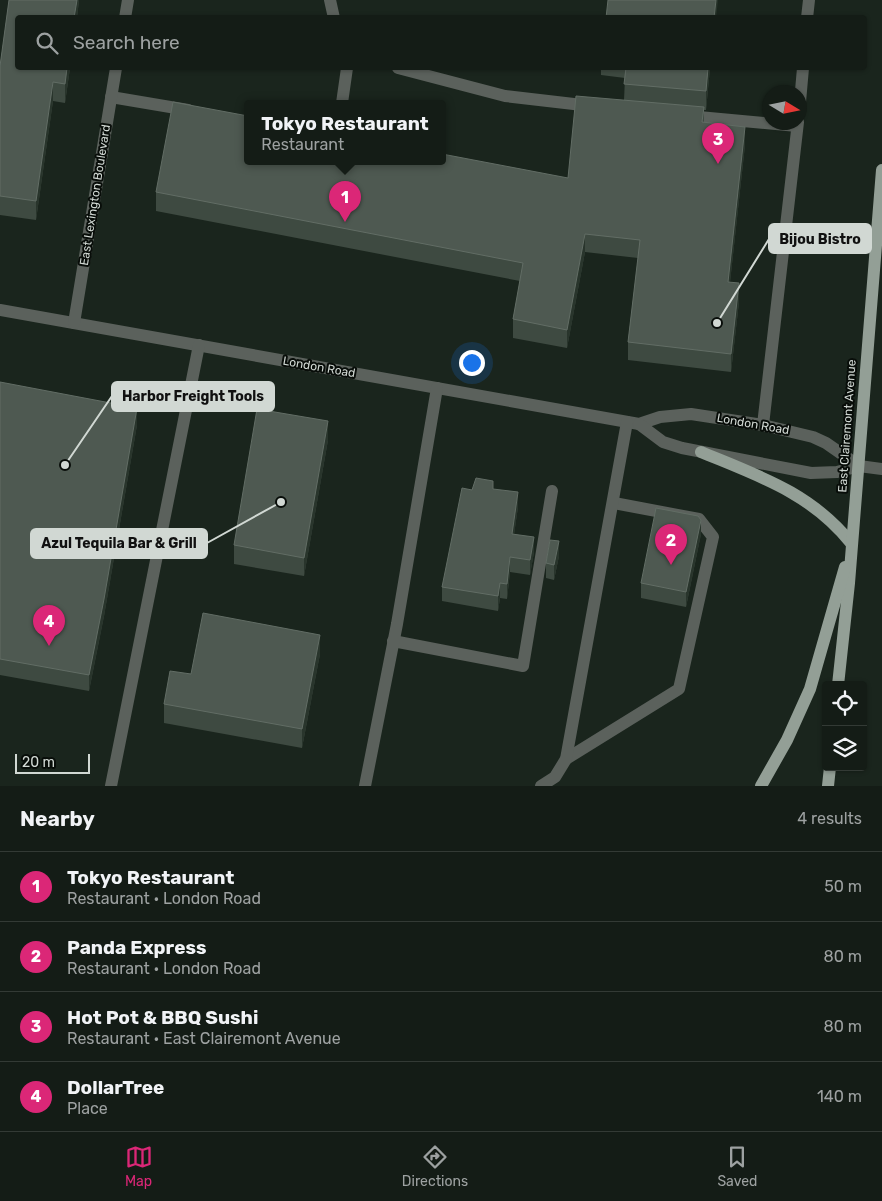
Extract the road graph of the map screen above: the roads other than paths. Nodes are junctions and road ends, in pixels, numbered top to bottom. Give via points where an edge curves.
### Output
1 (128, 0) edge
2 (330, 0) edge
3 (809, 0) edge
4 (126, 15) edge
5 (333, 15) edge
6 (807, 15) edge
7 (116, 70) edge
8 (347, 70) edge
9 (406, 70) edge
10 (803, 70) edge
11 (802, 85) edge
12 (111, 97) junction
13 (342, 100) edge
14 (608, 108) edge
15 (199, 111) edge
16 (675, 115) edge
17 (762, 121) edge
18 (797, 130) edge
19 (882, 170) edge
20 (0, 310) edge
21 (74, 323) junction
22 (199, 345) junction
23 (437, 388) junction
24 (633, 423) junction
25 (763, 425) junction
26 (702, 452) junction
27 (858, 466) junction
28 (882, 469) edge
29 (552, 492) dead end
30 (614, 503) junction
31 (851, 543) junction
32 (393, 641) junction
33 (838, 681) edge
34 (566, 759) junction
35 (830, 771) edge
36 (111, 786) edge
37 (365, 786) edge
38 (540, 786) edge
39 (761, 786) edge
40 (828, 786) edge

1 - 4 street
2 - 5 street
3 - 6 street
7 - 12 street, East Lexington Boulevard
8 - 13 street
9 - 14 street via 505,96
10 - 11 street
12 - 15 street
12 - 21 street, East Lexington Boulevard
16 - 17 street
18 - 25 street
19 - 27 main road, East Clairemont Avenue
20 - 21 street, London Road
21 - 22 street, London Road
22 - 23 street, London Road
22 - 36 street
23 - 24 street, London Road
23 - 32 street
24 - 25 street, London Road via 691,414
24 - 26 street, London Road via 663,442
24 - 30 street
25 - 27 street, London Road via 813,437
26 - 27 street, London Road via 811,473 837,472
26 - 31 main road via 798,495 826,515
27 - 28 street, London Road
27 - 31 main road, East Clairemont Avenue
29 - 32 street via 523,666
30 - 34 street
30 - 34 street via 698,518 713,537 679,689
31 - 33 main road, East Clairemont Avenue
31 - 39 main road via 810,689
32 - 37 street
34 - 38 street via 554,777
35 - 40 main road

